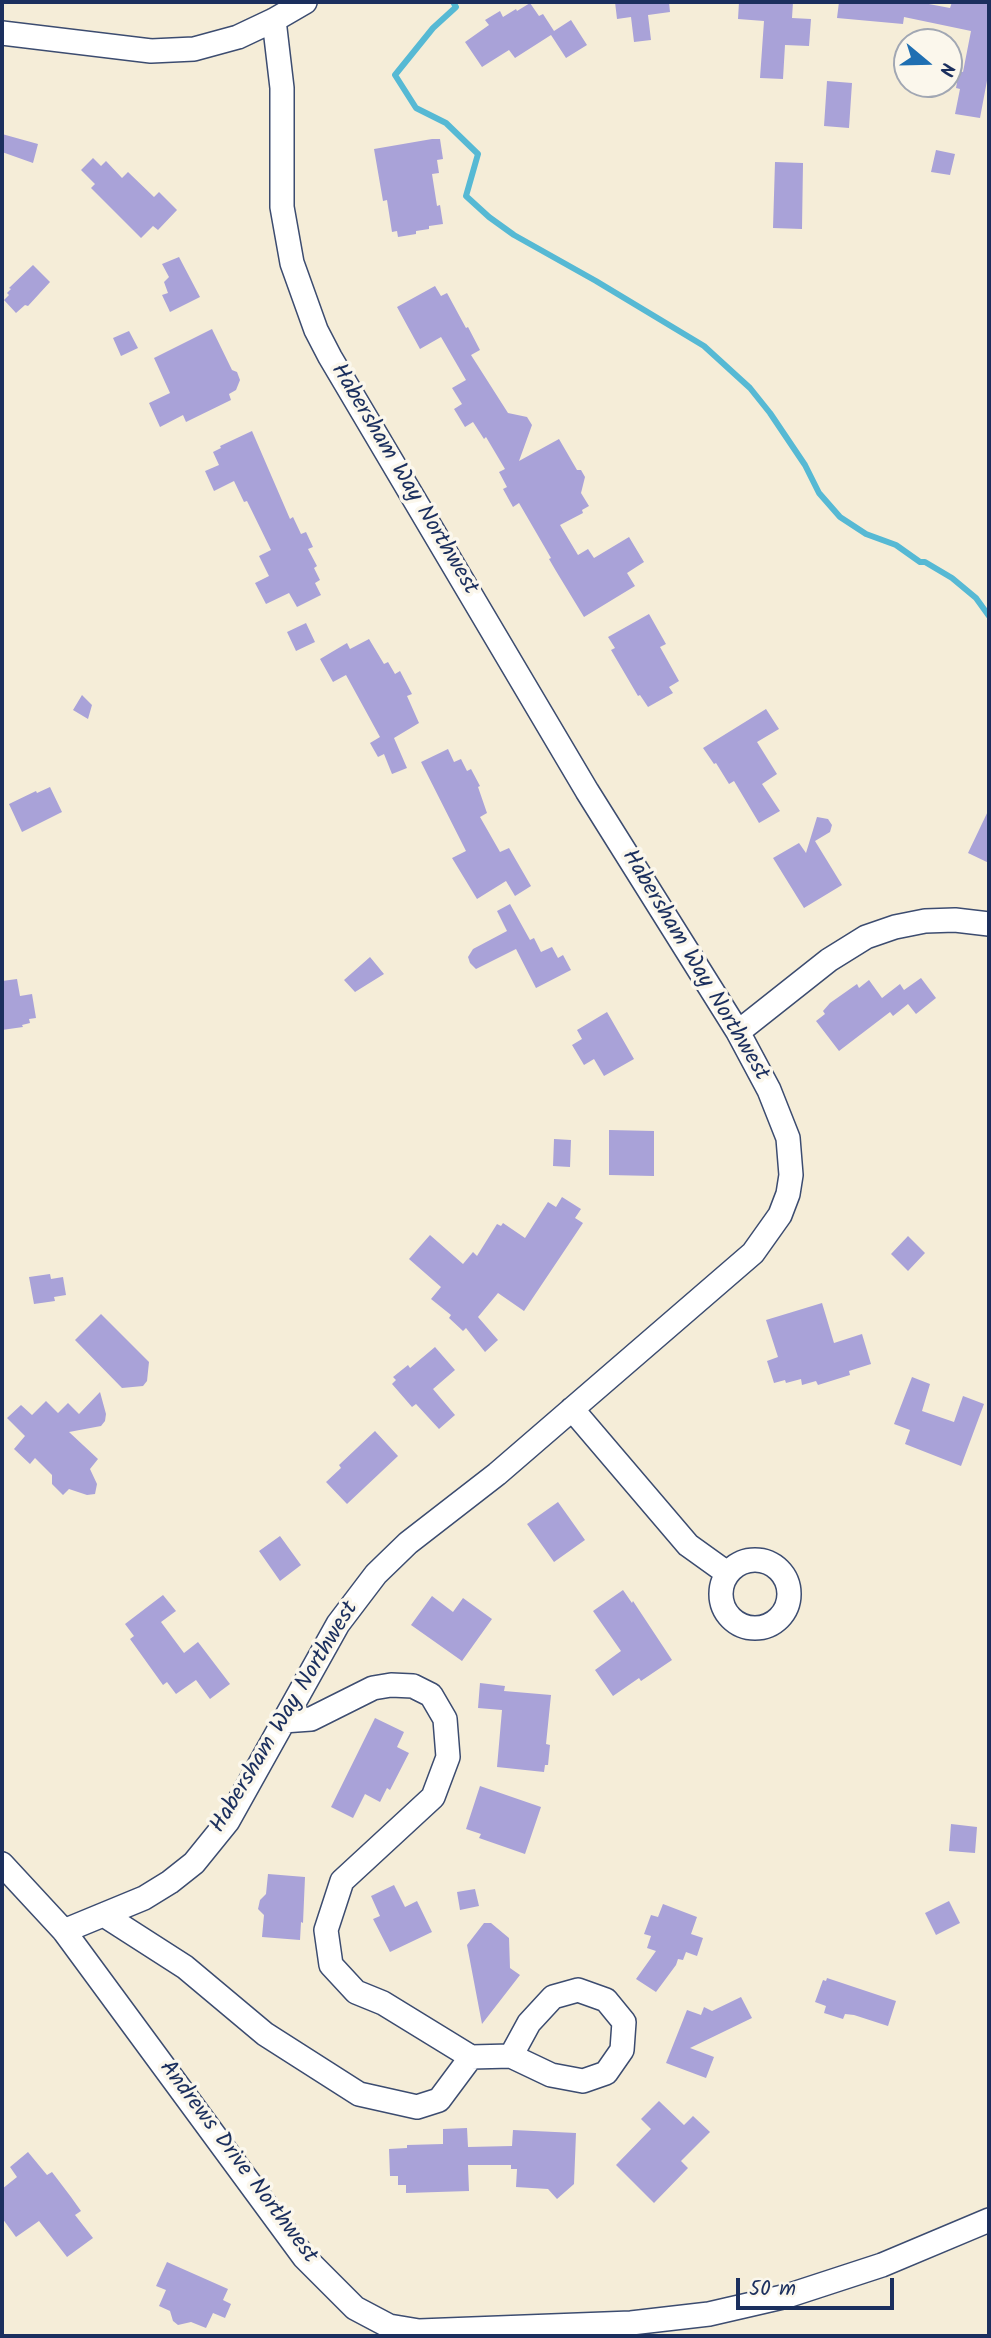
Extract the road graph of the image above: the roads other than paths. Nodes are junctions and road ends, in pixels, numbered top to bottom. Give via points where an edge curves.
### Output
1 (305, 2) edge
2 (274, 20) junction
3 (2, 33) edge
4 (989, 925) edge
5 (738, 1032) junction
6 (572, 1409) junction
7 (727, 1573) dead end
8 (283, 1721) junction
9 (2, 1864) edge
10 (104, 1915) junction
11 (64, 1931) junction
12 (511, 2056) junction
13 (471, 2057) junction
14 (989, 2220) edge
15 (387, 2331) edge

1 - 2 street
2 - 3 street via 238,37 194,49 151,51
2 - 5 street, Habersham Way Northwest via 282,88 282,207 292,263 316,330 587,791
4 - 5 street via 925,921 866,937 829,960
5 - 6 street, Habersham Way Northwest via 788,1138 790,1175 780,1215 753,1253
6 - 7 street via 688,1545
6 - 8 street, Habersham Way Northwest via 376,1574 338,1624
8 - 10 street, Habersham Way Northwest via 228,1821 194,1863 144,1898
8 - 13 street via 311,1719 373,1688 413,1686 432,1695 445,1719 447,1757 433,1797 342,1881 326,1930 331,1965 356,1992 383,2003
9 - 11 street, Andrews Drive Northwest
10 - 11 street, Habersham Way Northwest
10 - 13 street via 186,1967 265,2034 359,2094 417,2107 439,2100
11 - 15 street, Andrews Drive Northwest via 304,2257 355,2308
12 - 12 street via 529,2023 553,1997 579,1990 606,2000 624,2022 622,2050 606,2073 583,2081 551,2075
12 - 13 street
14 - 15 street, Andrews Drive Northwest via 882,2265 787,2297 709,2314 631,2323

